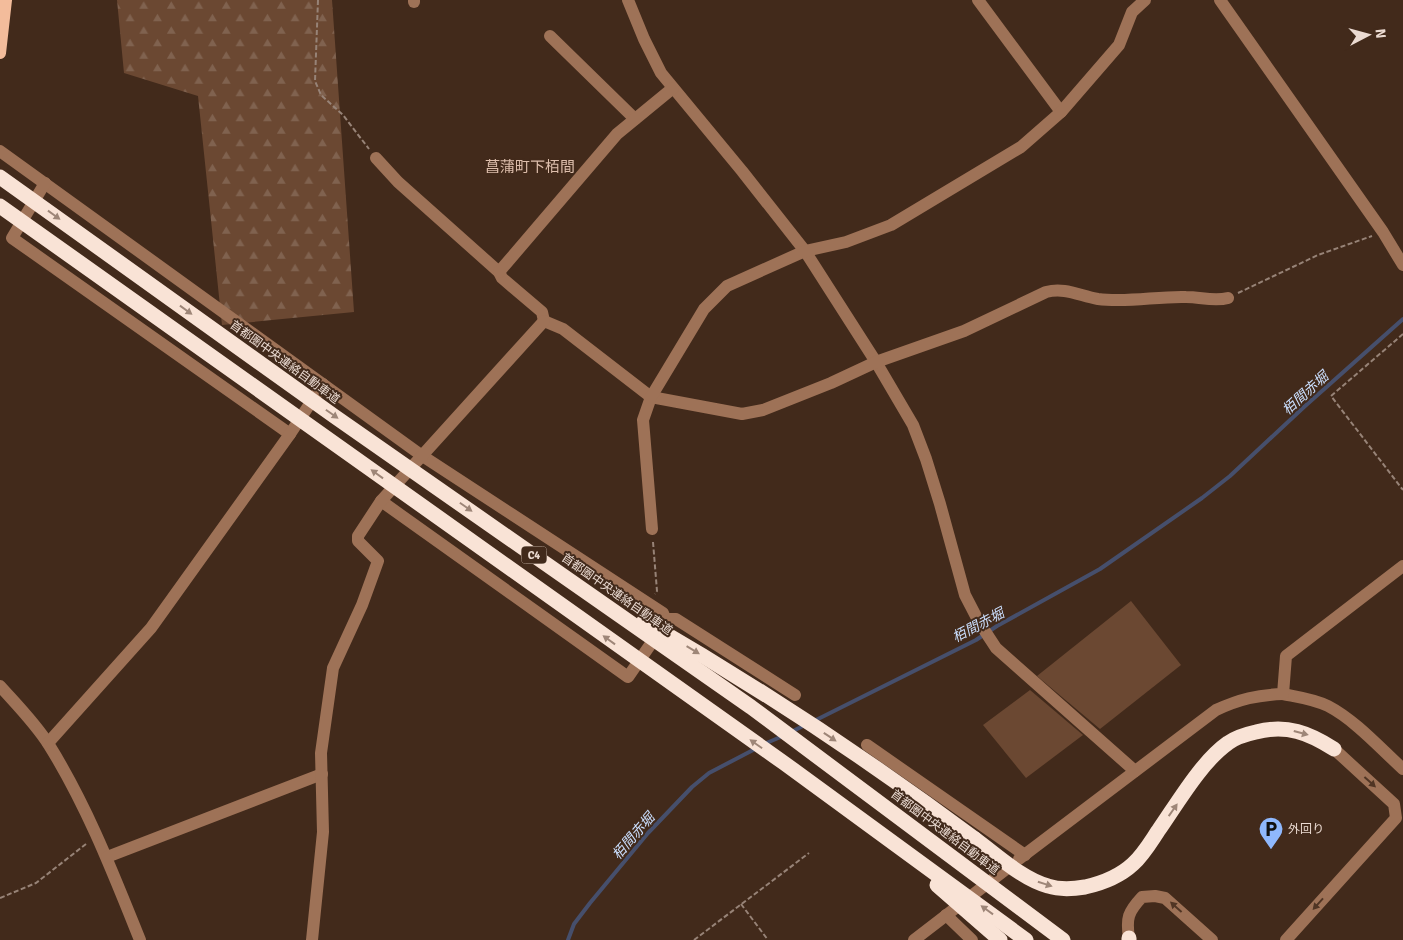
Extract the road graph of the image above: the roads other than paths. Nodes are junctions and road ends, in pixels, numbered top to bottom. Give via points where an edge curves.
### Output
1 (6, 0) edge
2 (628, 0) edge
3 (978, 0) edge
4 (1145, 0) edge
5 (1220, 0) edge
6 (550, 36) dead end
7 (0, 53) edge
8 (673, 88) junction
9 (1061, 112) junction
10 (635, 120) junction
11 (0, 151) edge
12 (376, 158) road end
13 (0, 177) edge
14 (45, 184) junction
15 (0, 206) edge
16 (805, 250) junction
17 (1403, 265) edge
18 (500, 272) junction
19 (1228, 298) road end
20 (544, 321) junction
21 (876, 362) junction
22 (323, 384) junction
23 (651, 397) junction
24 (290, 434) junction
25 (421, 455) junction
26 (381, 501) junction
27 (652, 529) road end
28 (1403, 566) edge
29 (560, 573) junction
30 (666, 621) junction
31 (0, 686) edge
32 (1283, 694) junction
33 (795, 695) dead end
34 (48, 743) junction
35 (867, 745) dead end
36 (1334, 749) joint
37 (784, 763) junction
38 (1403, 769) edge
39 (1135, 771) junction
40 (322, 774) junction
41 (107, 857) junction
42 (1005, 870) dead end
43 (946, 915) junction
44 (1129, 939) edge
45 (140, 940) edge
46 (312, 940) edge
47 (914, 940) edge
48 (972, 940) edge
49 (1000, 940) edge
50 (1026, 940) edge
51 (1063, 940) edge
52 (1212, 940) edge
53 (1286, 940) edge

1 - 7 main road
2 - 8 street via 661,73
3 - 9 street
4 - 9 street via 1132,12 1119,45
5 - 17 street
6 - 10 street
8 - 10 street
8 - 16 street
9 - 16 street via 1021,147 891,225 846,242
10 - 18 street via 617,134
11 - 14 street
12 - 18 street via 398,182
13 -> 29 highway, 首都圏中央連絡自動車道 / C4, bridge
14 - 22 street
14 - 24 street via 12,238
37 -> 15 highway, C4, bridge
16 - 21 street
16 - 23 street via 727,286 704,309
18 - 20 street via 502,278 542,312
19 - 21 street via 1219,301 1185,297 1098,299 1055,290 964,331
20 - 23 street via 563,329
20 - 25 street
21 - 23 street via 756,412 736,413
21 - 39 street via 913,425 965,595 979,622 996,648
22 - 24 street
22 - 25 street
23 - 27 street via 643,420
24 - 34 street via 151,628
25 - 26 street
25 - 30 street via 650,604 663,613
26 - 30 street via 628,677
26 - 40 street via 358,536 358,541 378,561 333,668 321,753
28 - 32 street via 1286,656
29 -> 36 highway, bridge via 790,710 921,799 1030,879 1049,886 1072,888 1098,884 1118,876 1133,864 1200,772 1230,741 1263,730 1282,729 1314,737
29 - 51 highway, 首都圏中央連絡自動車道 / C4, bridge via 751,708
30 - 33 street via 676,618
31 - 34 street
32 - 38 street via 1306,698 1340,713
32 - 39 street via 1237,700 1216,710
34 - 41 street via 80,799
35 - 39 street via 1022,857
36 -> 53 street via 1394,804 1396,818
37 - 49 highway, bridge
50 -> 37 highway, C4, bridge
40 - 41 street
40 - 46 street via 323,832
41 - 45 street
42 - 43 street
43 - 47 street
43 - 48 street
52 -> 44 street via 1165,898 1155,896 1142,897 1133,907 1128,916

